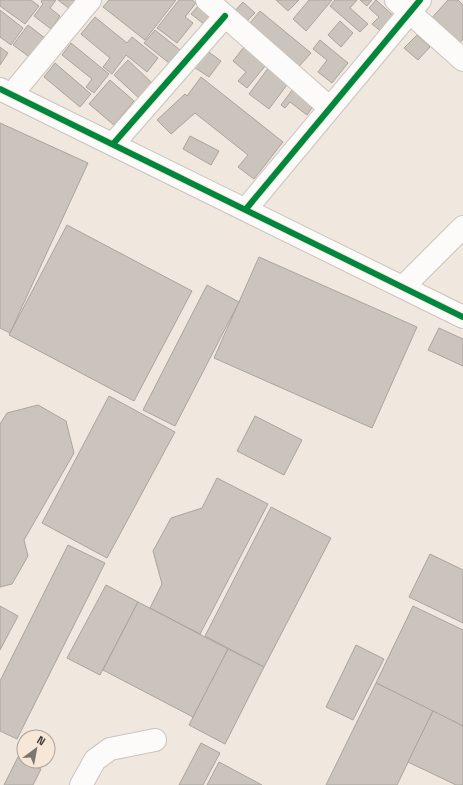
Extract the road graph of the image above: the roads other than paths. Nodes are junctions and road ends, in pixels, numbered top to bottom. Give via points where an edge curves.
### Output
1 (90, 0) edge
2 (207, 0) edge
3 (409, 4) edge
4 (225, 16) junction
5 (463, 60) edge
6 (6, 91) edge
7 (330, 108) junction
8 (113, 144) junction
9 (246, 210) junction
10 (463, 227) edge
11 (404, 286) junction
12 (463, 317) edge
13 (155, 740) dead end
14 (81, 785) edge

1 - 6 street
2 - 4 street
3 - 5 street
3 - 7 street
4 - 7 street
4 - 8 street
6 - 8 street
7 - 9 street
8 - 9 street
9 - 11 street
10 - 11 street
11 - 12 street
13 - 14 street via 110,749 95,760

